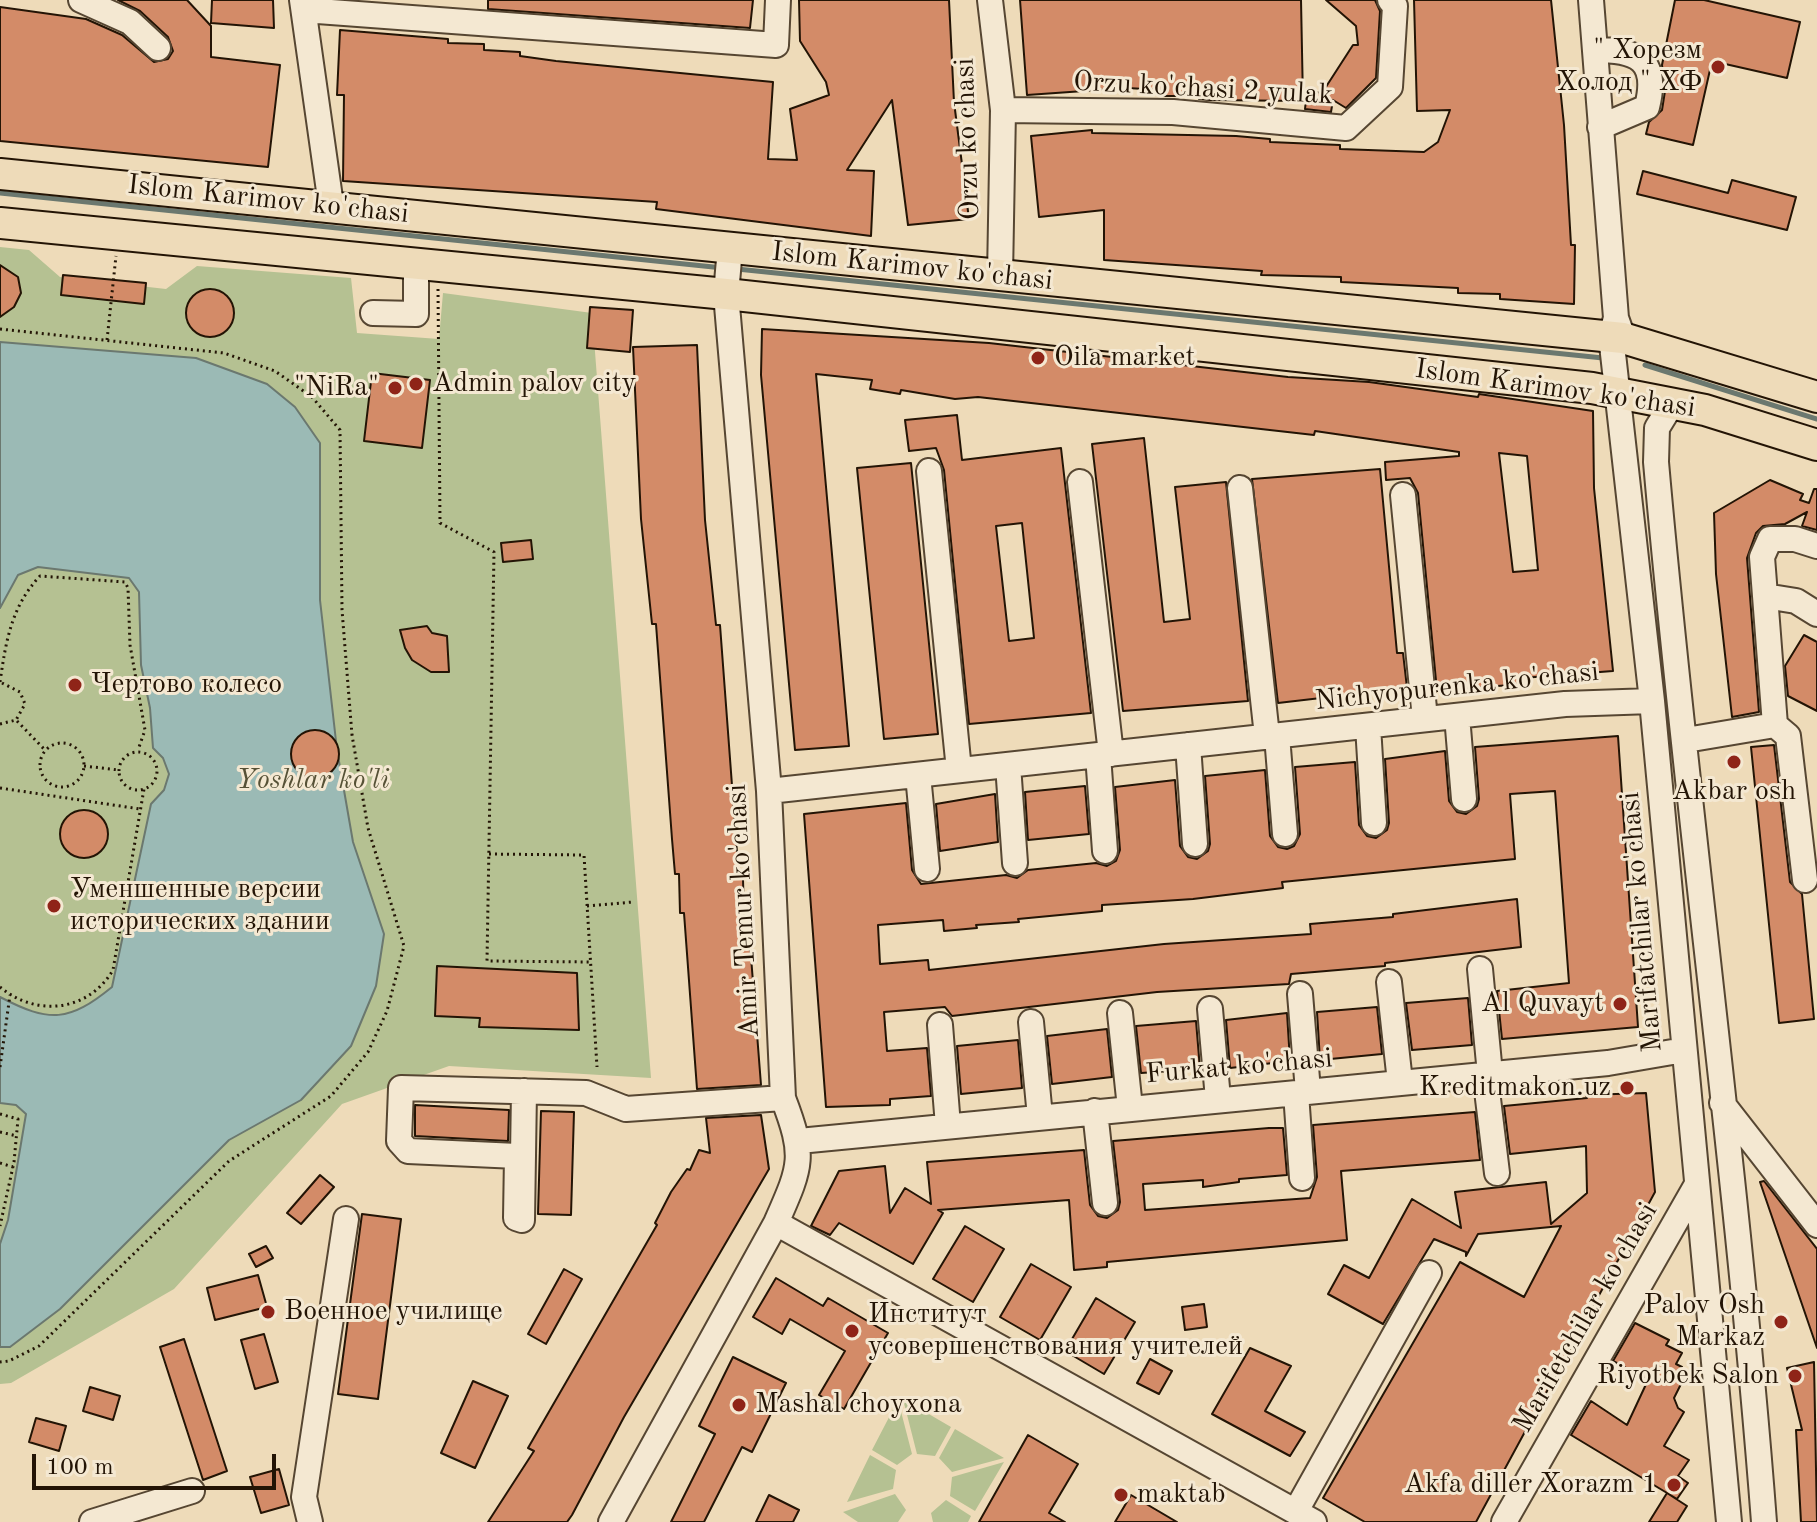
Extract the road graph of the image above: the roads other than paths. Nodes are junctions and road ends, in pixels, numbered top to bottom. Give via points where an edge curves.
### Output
1 (81, 0) edge
2 (778, 0) edge
3 (990, 0) edge
4 (1390, 0) edge
5 (1591, 0) edge
6 (303, 5) edge
7 (158, 48) dead end
8 (1595, 50) junction
9 (1003, 110) junction
10 (1600, 127) junction
11 (0, 174) edge
12 (331, 205) junction
13 (0, 223) edge
14 (730, 248) junction
15 (427, 272) junction
16 (1000, 276) junction
17 (726, 294) junction
18 (373, 313) dead end
19 (1617, 331) junction
20 (1619, 392) junction
21 (1817, 397) edge
22 (1673, 402) junction
23 (1817, 445) edge
24 (929, 471) dead end
25 (1080, 482) dead end
26 (1240, 488) dead end
27 (1403, 495) dead end
28 (1817, 546) edge
29 (1765, 596) junction
30 (1817, 614) edge
31 (1652, 701) junction
32 (1457, 716) junction
33 (1425, 719) junction
34 (1775, 725) junction
35 (1368, 726) junction
36 (1272, 736) junction
37 (1686, 740) junction
38 (1188, 745) junction
39 (1105, 754) junction
40 (1008, 765) junction
41 (959, 770) junction
42 (918, 775) junction
43 (769, 791) junction
44 (1464, 799) dead end
45 (1374, 823) dead end
46 (1285, 834) dead end
47 (1195, 844) dead end
48 (1105, 851) dead end
49 (1015, 863) dead end
50 (927, 869) dead end
51 (1805, 880) dead end
52 (1480, 969) dead end
53 (1389, 982) dead end
54 (1300, 994) dead end
55 (1210, 1009) dead end
56 (1120, 1013) dead end
57 (1031, 1022) dead end
58 (940, 1025) dead end
59 (1684, 1050) junction
60 (1488, 1074) junction
61 (1400, 1082) junction
62 (524, 1091) junction
63 (1302, 1092) junction
64 (783, 1098) junction
65 (1218, 1099) junction
66 (1722, 1103) junction
67 (1130, 1108) junction
68 (1095, 1111) junction
69 (1040, 1117) junction
70 (948, 1126) junction
71 (799, 1141) junction
72 (1497, 1173) dead end
73 (1302, 1178) dead end
74 (1696, 1186) junction
75 (1105, 1203) dead end
76 (346, 1219) dead end
77 (776, 1223) junction
78 (1817, 1225) edge
79 (1429, 1273) dead end
80 (192, 1491) dead end
81 (1305, 1516) edge
82 (92, 1522) edge
83 (310, 1522) edge
84 (611, 1522) edge
85 (1504, 1522) edge
86 (1729, 1522) edge
87 (1764, 1522) edge

1 - 7 street via 130,22
2 - 6 street via 776,45
3 - 9 street, Orzu ko'chasi
4 - 9 street, Orzu ko'chasi 2 yulak via 1395,6 1390,87 1346,128 1173,112
5 - 8 street, Marifatchilar ko'chasi
6 - 12 street
8 - 10 street, Marifatchilar ko'chasi
8 - 10 street via 1627,50 1642,60 1651,90 1647,107
9 - 16 street, Orzu ko'chasi
10 - 19 street, Marifatchilar ko'chasi
11 - 12 main road, Islom Karimov ko'chasi
12 - 14 main road, Islom Karimov ko'chasi
13 - 15 main road, Islom Karimov ko'chasi
14 - 16 main road, Islom Karimov ko'chasi
14 - 17 street, Amir Temur ko'chasi
15 - 17 main road, Islom Karimov ko'chasi
15 - 18 street via 416,314
16 - 19 main road, Islom Karimov ko'chasi
17 - 20 main road, Islom Karimov ko'chasi
17 - 43 street, Amir Temur ko'chasi
19 - 20 street, Marifatchilar ko'chasi
19 - 21 main road, Islom Karimov ko'chasi
20 - 22 main road, Islom Karimov ko'chasi
20 - 31 street, Marifatchilar ko'chasi
22 - 23 main road, Islom Karimov ko'chasi
22 - 37 street via 1657,428 1656,462
24 - 41 street
25 - 39 street
26 - 36 street
27 - 33 street
28 - 29 street via 1770,539 1762,557
29 - 30 street via 1796,601
29 - 34 street
31 - 32 street, Nichyopurenka ko'chasi
31 - 59 street, Marifatchilar ko'chasi
32 - 33 street, Nichyopurenka ko'chasi
32 - 44 street
33 - 35 street, Nichyopurenka ko'chasi
34 - 37 street
34 - 51 street via 1788,736
35 - 36 street, Nichyopurenka ko'chasi
35 - 45 street
36 - 38 street, Nichyopurenka ko'chasi
36 - 46 street
37 - 66 street
38 - 39 street, Nichyopurenka ko'chasi
38 - 47 street
39 - 40 street, Nichyopurenka ko'chasi
39 - 48 street
40 - 41 street, Nichyopurenka ko'chasi
40 - 49 street
41 - 42 street, Nichyopurenka ko'chasi
42 - 43 street, Nichyopurenka ko'chasi
42 - 50 street
43 - 64 street, Amir Temur ko'chasi
52 - 60 street
53 - 61 street
54 - 63 street
55 - 65 street
56 - 67 street
57 - 69 street
58 - 70 street
59 - 60 street, Furkat ko'chasi
59 - 74 street, Marifatchilar ko'chasi
60 - 61 street, Furkat ko'chasi
60 - 72 street
61 - 63 street, Furkat ko'chasi
62 - 62 street via 401,1088 399,1141 408,1151 517,1156 516,1218 522,1220
62 - 64 street via 586,1093 626,1109
63 - 65 street, Furkat ko'chasi
63 - 73 street
64 - 71 street, Amir Temur ko'chasi
65 - 67 street, Furkat ko'chasi
66 - 78 street
66 - 87 street via 1751,1350
67 - 68 street, Furkat ko'chasi
68 - 69 street, Furkat ko'chasi
68 - 75 street
69 - 70 street, Furkat ko'chasi
70 - 71 street, Furkat ko'chasi
71 - 77 street, Amir Temur ko'chasi via 796,1179
74 - 85 street, Marifetchilar ko'chasi
74 - 86 street, Marifatchilar ko'chasi
76 - 83 street via 304,1497
77 - 81 street
77 - 84 street, Amir Temur ko'chasi
79 - 81 street
80 - 82 street

